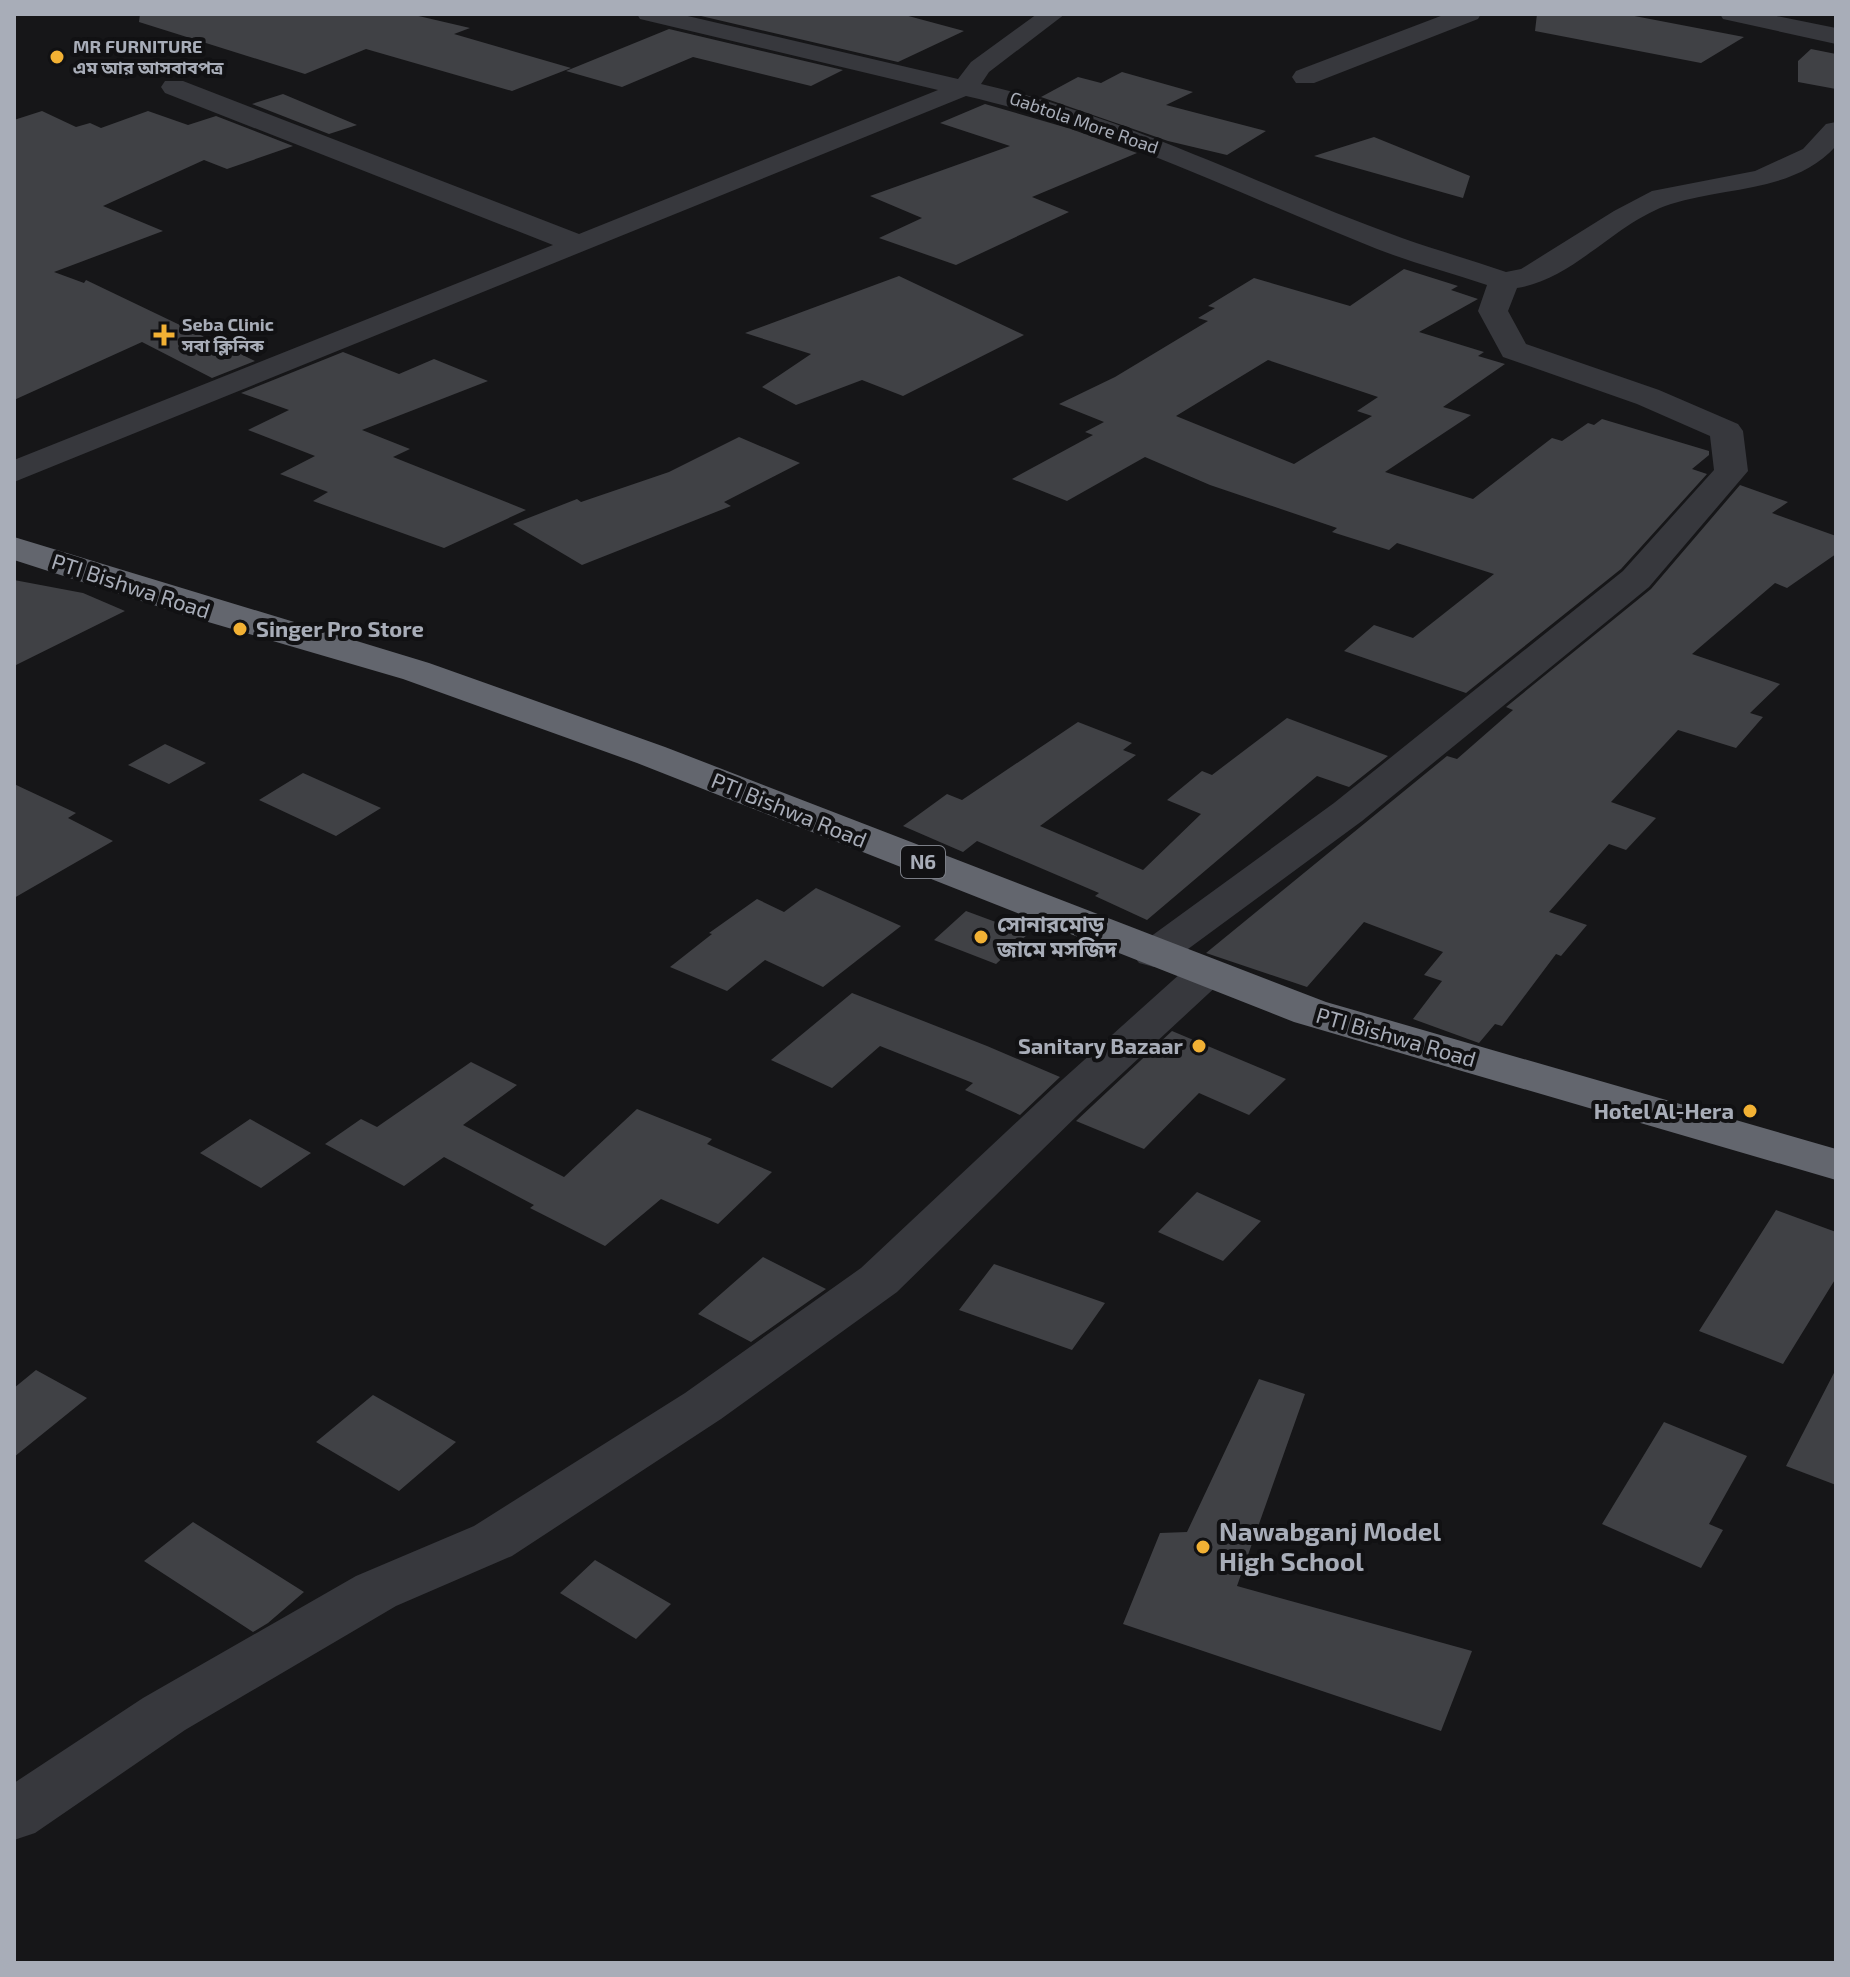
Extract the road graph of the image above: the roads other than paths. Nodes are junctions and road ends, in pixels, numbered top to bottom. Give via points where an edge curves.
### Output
1 (649, 14) edge
2 (1053, 14) edge
3 (1469, 14) edge
4 (1732, 14) edge
5 (1398, 17) dead end
6 (1436, 27) junction
7 (1836, 36) edge
8 (973, 77) junction
9 (1305, 77) dead end
10 (933, 79) junction
11 (174, 87) dead end
12 (1836, 130) edge
13 (566, 240) junction
14 (1504, 281) junction
15 (361, 321) junction
16 (14, 451) edge
17 (14, 472) edge
18 (14, 548) edge
19 (1154, 954) junction
20 (1206, 973) junction
21 (1836, 1165) edge
22 (14, 1815) edge

1 - 10 street
2 - 8 street
3 - 6 street
4 - 7 street
5 - 6 street
6 - 9 street
8 - 10 street
8 - 13 street
8 - 14 street, Gabtola More Road via 1391,244
10 - 13 street
11 - 13 street
12 - 14 street via 1813,155 1763,178 1662,197 1530,277
13 - 15 street
14 - 19 street via 1493,311 1514,350 1726,431 1731,471 1636,579 1348,812
15 - 16 street
15 - 17 street
18 - 19 highway, PTI Bishwa Road / N6 via 416,671 651,755
19 - 20 highway, PTI Bishwa Road / N6
20 - 21 highway, PTI Bishwa Road / N6 via 1310,1012
20 - 22 street via 879,1280 703,1406 493,1541 376,1591 164,1714

